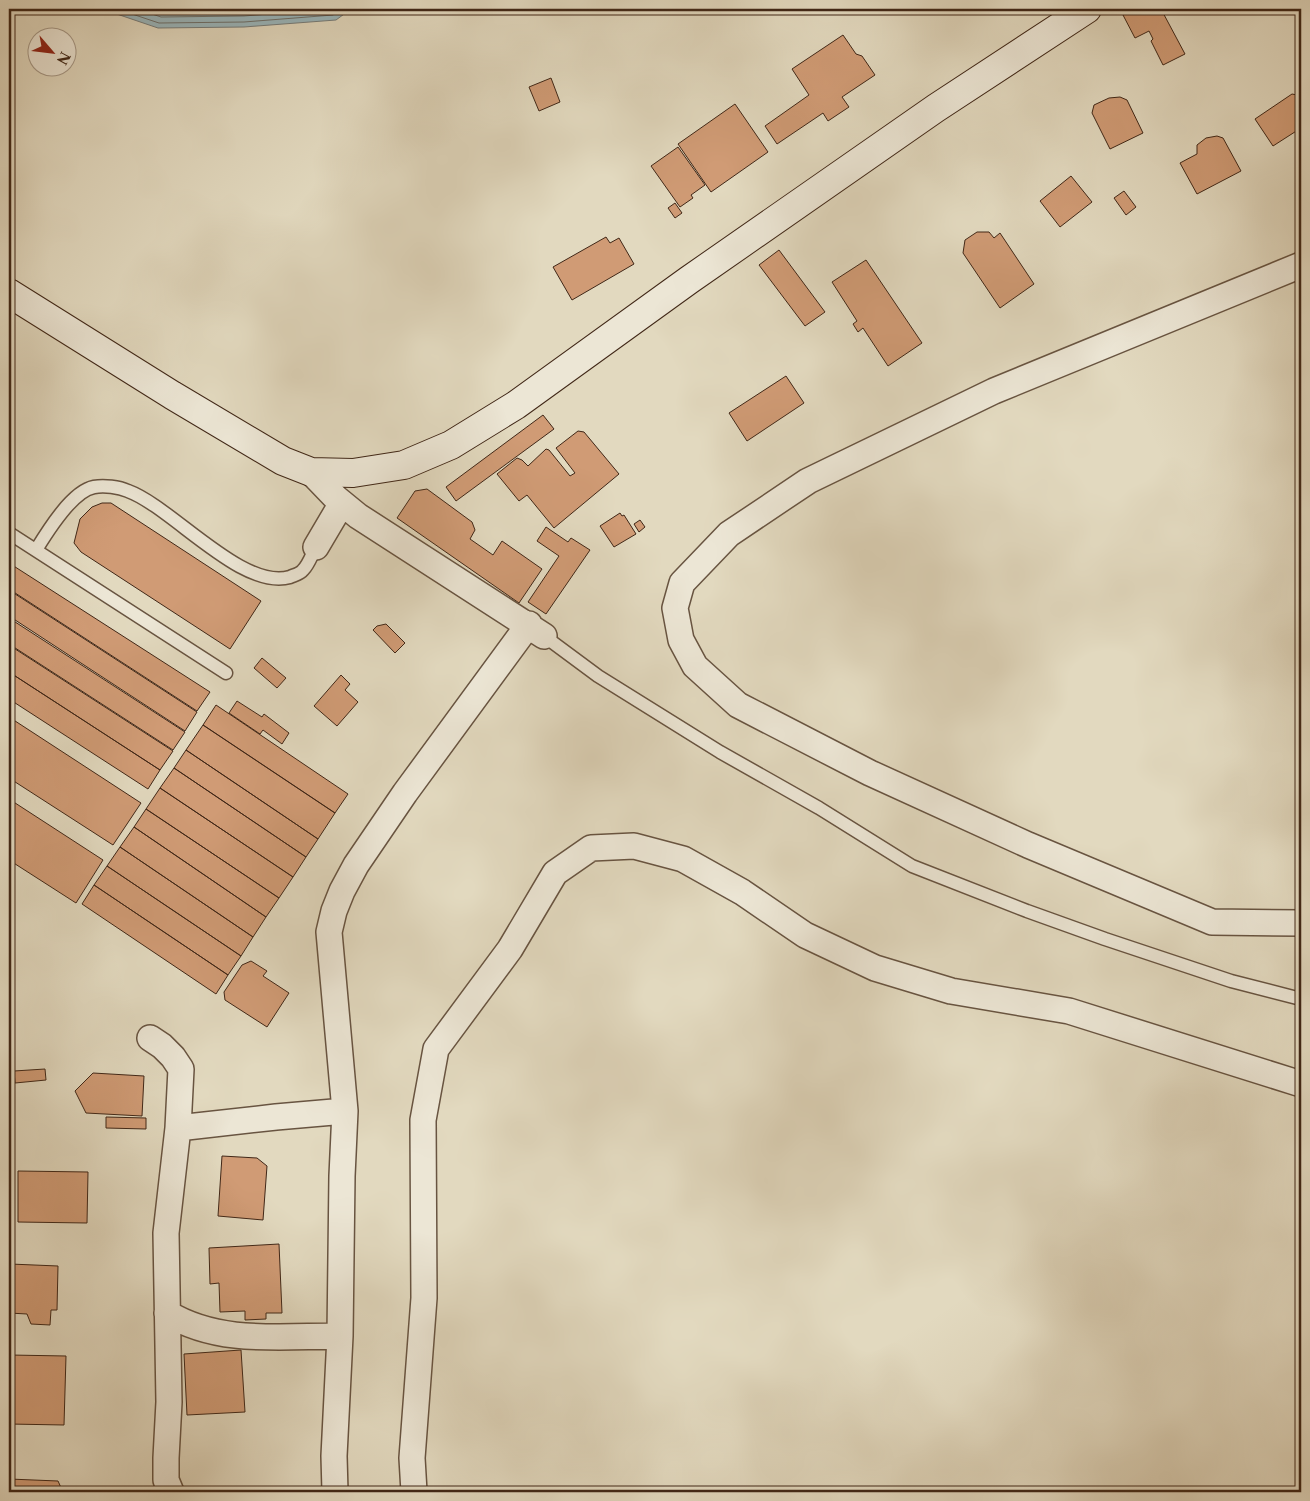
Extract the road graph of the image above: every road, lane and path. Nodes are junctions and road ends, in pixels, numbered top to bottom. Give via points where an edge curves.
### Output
1 (1087, 9) edge
2 (1301, 265) edge
3 (9, 293) edge
4 (310, 472) junction
5 (342, 503) junction
6 (9, 535) edge
7 (316, 547) joint
8 (36, 550) junction
9 (537, 630) junction
10 (226, 673) dead end
11 (1301, 923) edge
12 (1301, 999) edge
13 (150, 1038) dead end
14 (1301, 1084) edge
15 (345, 1111) junction
16 (178, 1128) junction
17 (168, 1312) junction
18 (340, 1336) junction
19 (171, 1492) edge
20 (336, 1492) edge
21 (414, 1492) edge

1 - 4 main road via 936,108 688,280 516,405 451,445 404,465 353,473
2 - 11 street via 994,391 808,481 729,534 682,583 675,608 682,640 696,666 738,705 870,773 1028,845 1212,922
3 - 4 main road via 266,451
4 - 5 street
5 - 7 street
5 - 9 street via 387,536
6 - 8 lane
7 - 8 lane via 303,570 296,575 270,578 246,569 213,549 146,500 127,490 93,487 58,515
8 - 10 lane
9 - 12 lane via 598,676 912,866 1105,939 1230,981
9 - 15 street via 405,794 356,866 334,910 330,932
13 - 16 street via 173,1057 181,1069
14 - 21 street via 1069,1011 951,991 875,968 806,935 742,892 683,859 634,846 591,848 555,873 510,949 436,1049 423,1120 424,1298 412,1458
15 - 16 street
15 - 18 street
16 - 17 street via 166,1233
17 - 18 street via 209,1331 246,1337
17 - 19 street via 166,1480
18 - 20 street via 334,1456

